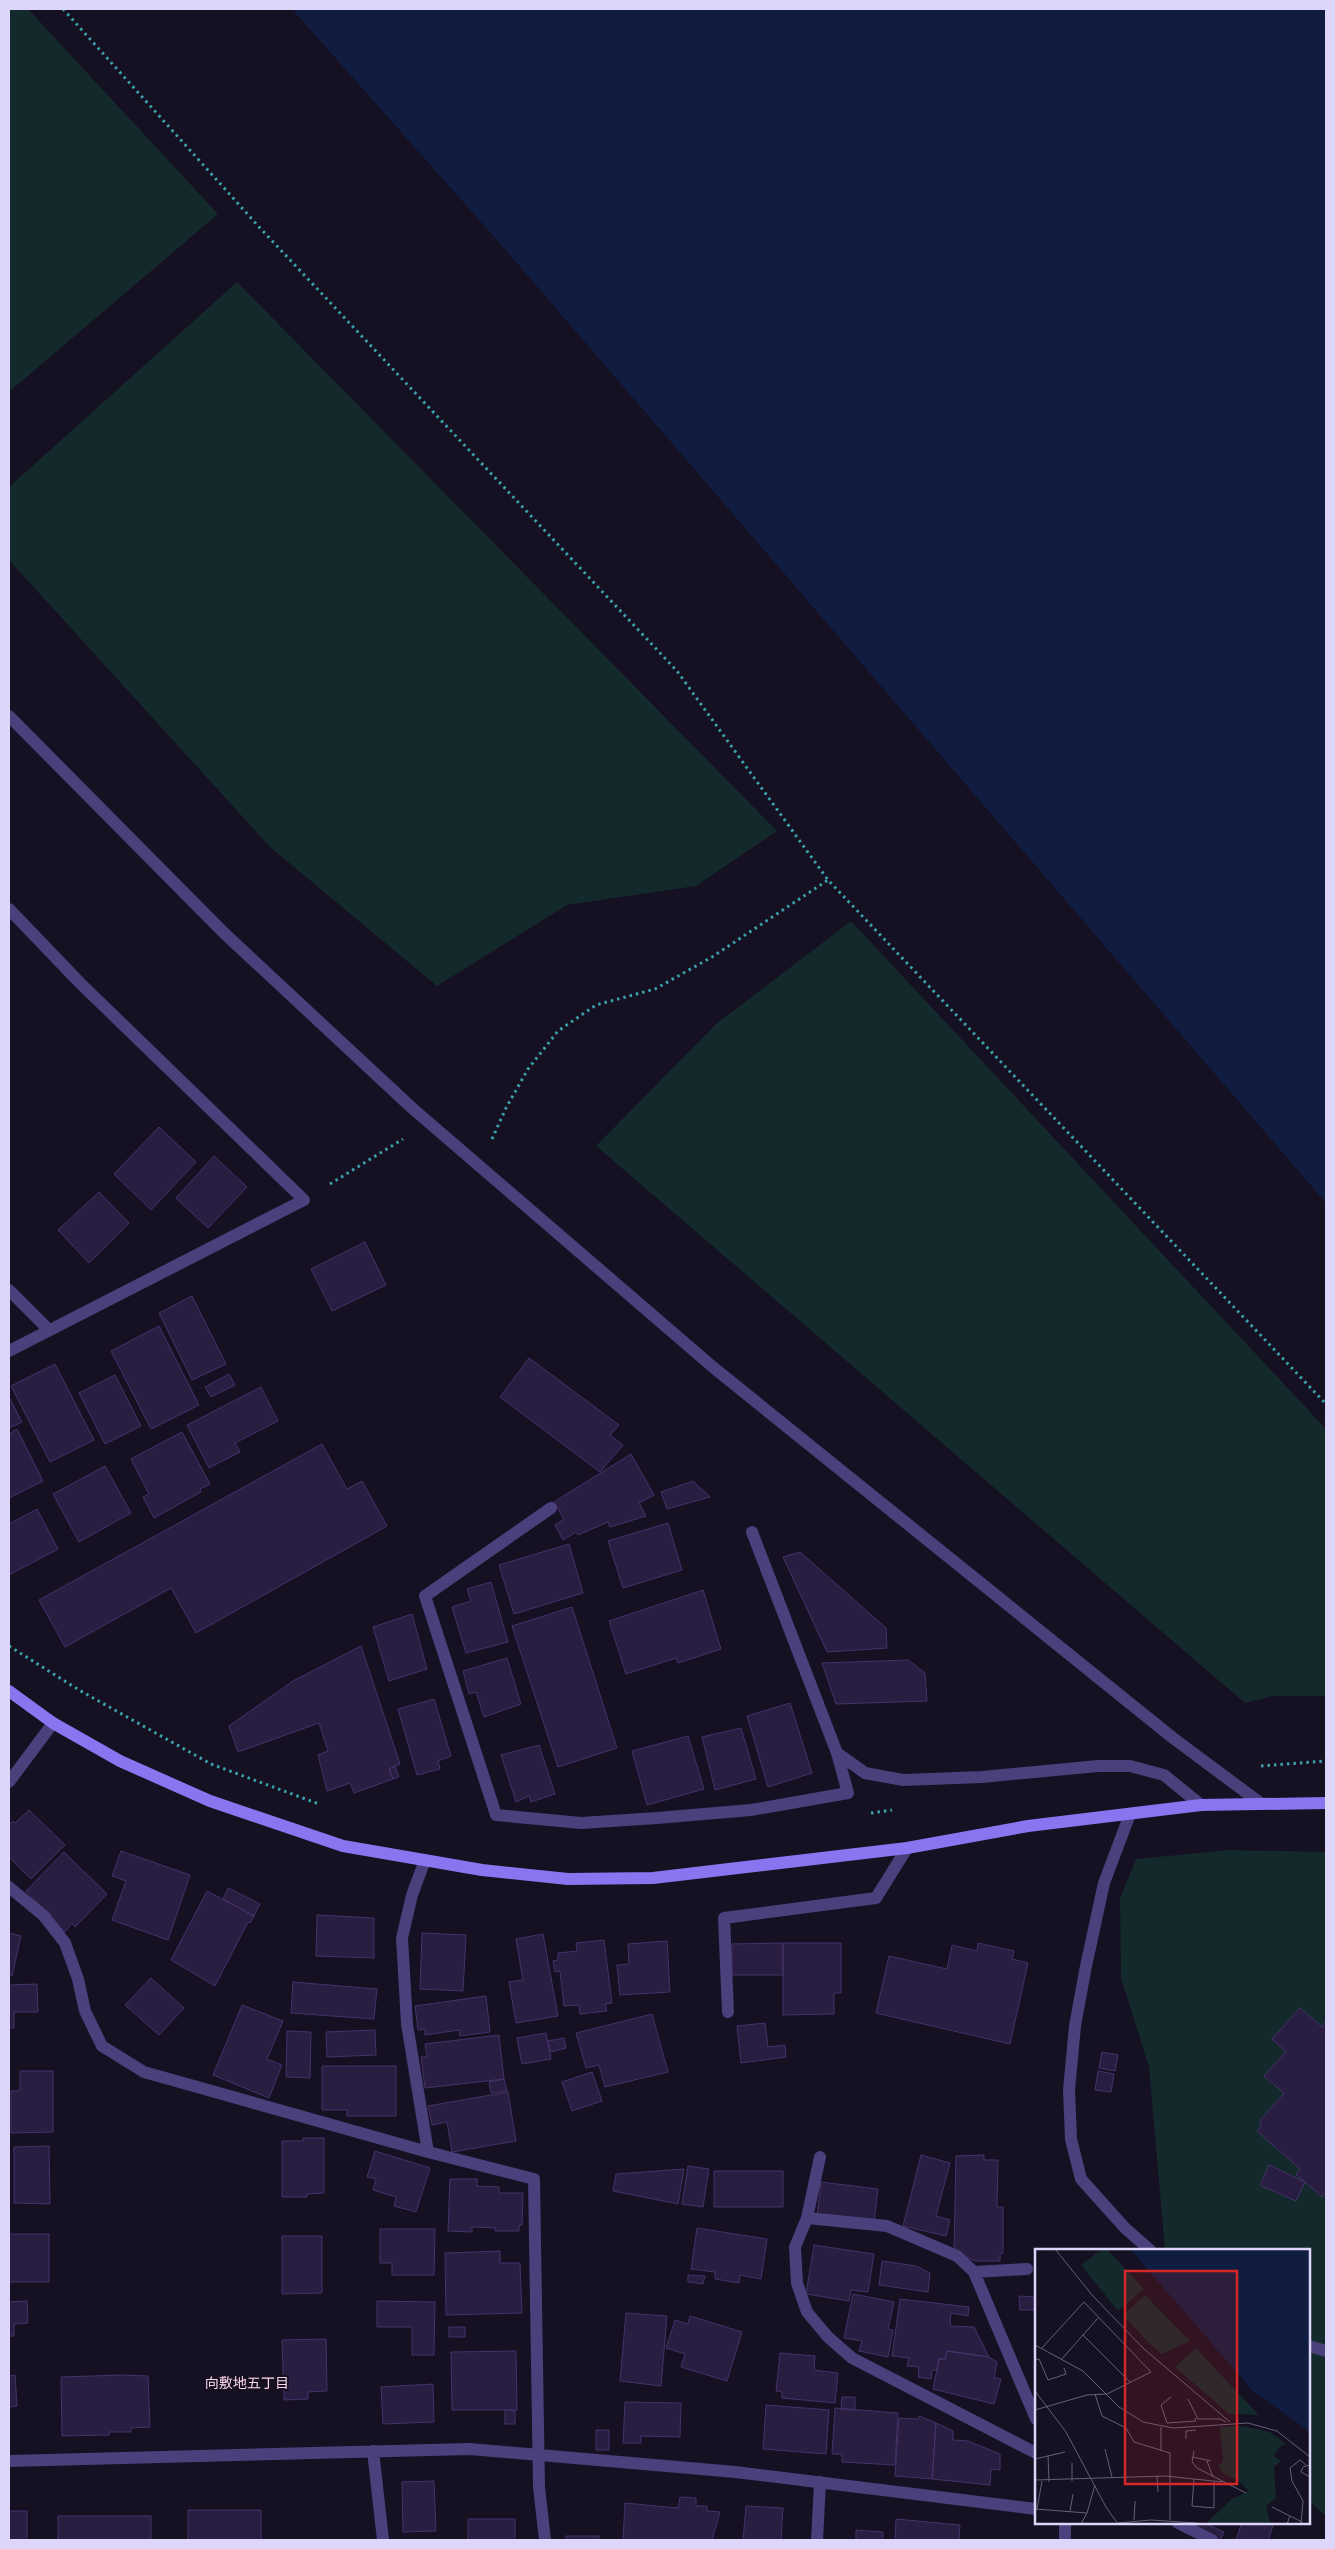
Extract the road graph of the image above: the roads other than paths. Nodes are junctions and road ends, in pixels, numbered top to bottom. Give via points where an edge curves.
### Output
1 (9, 716) edge
2 (9, 909) edge
3 (9, 1290) edge
4 (49, 1330) junction
5 (9, 1351) edge
6 (550, 1508) dead end
7 (752, 1532) dead end
8 (9, 1690) edge
9 (53, 1723) junction
10 (837, 1752) junction
11 (9, 1782) edge
12 (1259, 1802) junction
13 (1326, 1803) edge
14 (1200, 1805) junction
15 (1130, 1814) junction
16 (907, 1848) junction
17 (425, 1860) junction
18 (9, 1887) edge
19 (728, 2012) dead end
20 (428, 2152) junction
21 (820, 2157) dead end
22 (807, 2218) junction
23 (1149, 2249) edge
24 (1027, 2269) dead end
25 (974, 2272) junction
26 (1310, 2346) edge
27 (1326, 2351) edge
28 (1035, 2417) edge
29 (373, 2451) junction
30 (1035, 2452) edge
31 (539, 2454) junction
32 (9, 2461) edge
33 (820, 2482) junction
34 (1035, 2508) edge
35 (1065, 2524) edge
36 (1180, 2524) edge
37 (383, 2540) edge
38 (545, 2540) edge
39 (817, 2540) edge
40 (1065, 2540) edge
41 (1212, 2540) edge

1 - 12 street via 224,933 480,1167 714,1368 1166,1732
2 - 4 street via 80,983 304,1200
3 - 4 street
4 - 5 street
6 - 10 street via 425,1596 496,1815 581,1823 751,1810 848,1793
7 - 10 street
8 - 9 street
9 - 11 street
9 - 17 street via 120,1761 210,1801 344,1846
10 - 14 street via 865,1773 903,1780 1130,1766 1164,1775
12 - 13 street
12 - 14 street
14 - 15 street
15 - 16 street via 1028,1826
15 - 23 street via 1104,1883 1075,2026 1069,2090 1071,2138 1081,2180
16 - 17 street via 653,1878 568,1879
16 - 19 street via 876,1898 724,1918
17 - 20 street via 412,1895 402,1938 407,2024
18 - 20 street via 44,1916 65,1943 85,2011 102,2046 144,2072
20 - 31 street via 534,2179
21 - 22 street
22 - 25 street via 887,2226 957,2256
22 - 30 street via 796,2248 797,2283 807,2312 828,2337 852,2358 877,2372
24 - 25 street
25 - 28 street
26 - 27 street
29 - 31 street via 470,2448
29 - 32 street
29 - 37 street
31 - 33 street
31 - 38 street
33 - 34 street
33 - 39 street
35 - 40 street
36 - 41 street

